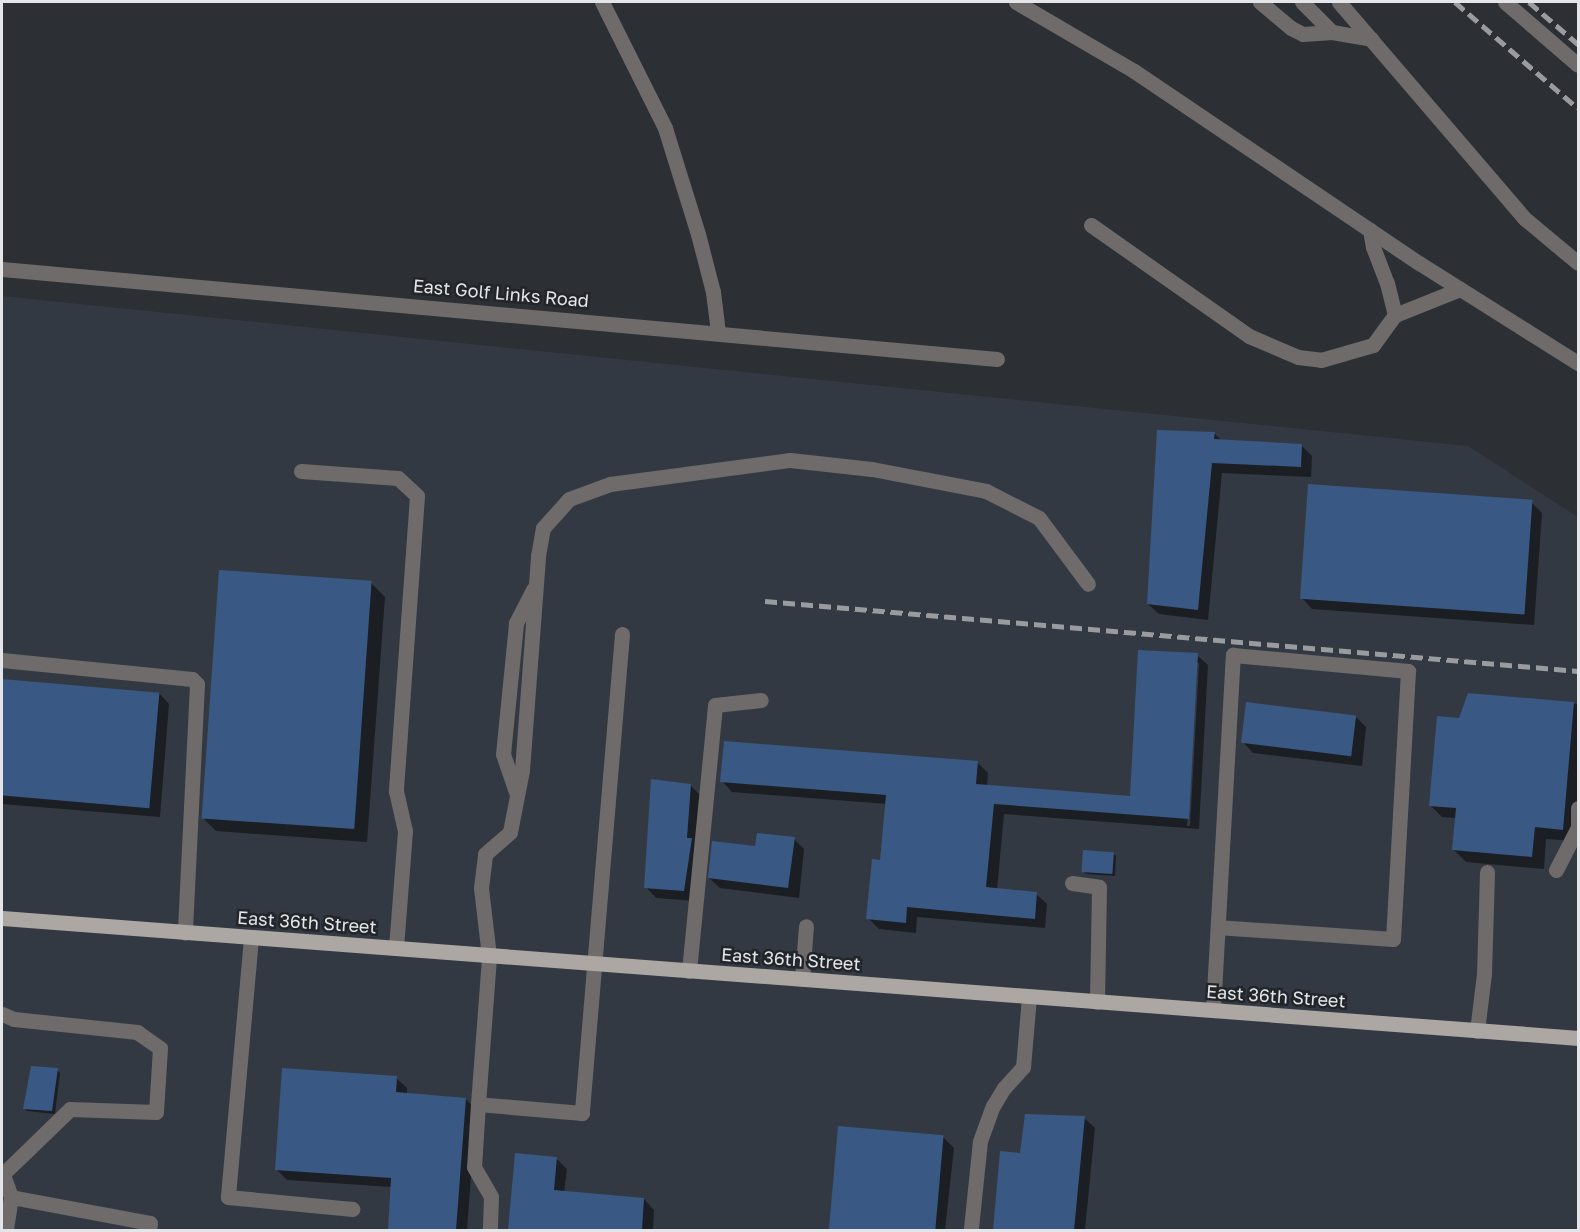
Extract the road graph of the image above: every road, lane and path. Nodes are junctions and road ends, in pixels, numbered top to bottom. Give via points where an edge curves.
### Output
1 (602, 2) edge
2 (1016, 2) edge
3 (1260, 2) edge
4 (1302, 2) edge
5 (1339, 2) edge
6 (1505, 2) edge
7 (1332, 32) junction
8 (1371, 39) junction
9 (1578, 65) edge
10 (1091, 225) dead end
11 (1371, 230) junction
12 (1578, 263) edge
13 (2, 269) edge
14 (1460, 289) junction
15 (1395, 315) junction
16 (718, 332) junction
17 (997, 359) dead end
18 (1578, 363) edge
19 (301, 471) dead end
20 (1088, 584) dead end
21 (621, 634) dead end
22 (2, 660) edge
23 (761, 700) dead end
24 (1578, 808) edge
25 (1578, 829) edge
26 (1556, 870) dead end
27 (1487, 872) dead end
28 (1072, 883) dead end
29 (2, 918) edge
30 (806, 926) dead end
31 (1219, 927) junction
32 (185, 933) junction
33 (251, 938) junction
34 (396, 948) junction
35 (489, 956) junction
36 (595, 964) junction
37 (689, 971) junction
38 (802, 979) junction
39 (1029, 997) junction
40 (1096, 1002) junction
41 (1213, 1010) junction
42 (2, 1014) edge
43 (1477, 1031) junction
44 (1578, 1038) edge
45 (478, 1104) junction
46 (2, 1173) edge
47 (11, 1197) junction
48 (352, 1209) dead end
49 (971, 1228) dead end
50 (6, 1230) edge
51 (149, 1230) edge
52 (490, 1230) edge

1 - 16 street via 665,128 698,234 713,292
2 - 11 street via 1134,71
3 - 7 street via 1303,34
4 - 7 street
5 - 8 street
6 - 9 street
7 - 8 street
8 - 12 street via 1524,218
10 - 15 street via 1249,336 1298,357 1321,360 1373,345
11 - 14 street
11 - 15 street
13 - 16 street, East Golf Links Road
14 - 15 street
14 - 18 street
16 - 17 street, East Golf Links Road
19 - 34 street via 398,478 417,496 396,791 405,831
20 - 35 street via 1039,518 986,491 872,469 790,460 610,483 569,500 543,528 522,770 510,832 485,854 481,888
21 - 36 street
22 - 32 street via 192,679 197,684
23 - 37 street via 715,705
24 - 25 street
25 - 26 street
27 - 43 street via 1484,974
28 - 40 street via 1099,887
29 - 32 main road, East 36th Street
30 - 38 street
31 - 31 street via 1233,655 1408,671 1393,939
31 - 41 street
32 - 33 main road, East 36th Street
33 - 34 main road, East 36th Street
33 - 48 street via 228,1197
34 - 35 main road, East 36th Street
35 - 36 main road, East 36th Street
35 - 45 street
36 - 37 main road, East 36th Street
36 - 45 street via 582,1113
37 - 38 main road, East 36th Street
38 - 39 main road, East 36th Street
39 - 40 main road, East 36th Street
39 - 49 street via 1023,1067 998,1097 980,1141
40 - 41 main road, East 36th Street
41 - 43 main road, East 36th Street
42 - 46 street via 14,1019 137,1032 160,1048 156,1112 70,1109
43 - 44 main road, East 36th Street
45 - 52 street via 474,1167 491,1197
46 - 47 street
47 - 50 street
47 - 51 street via 150,1223

